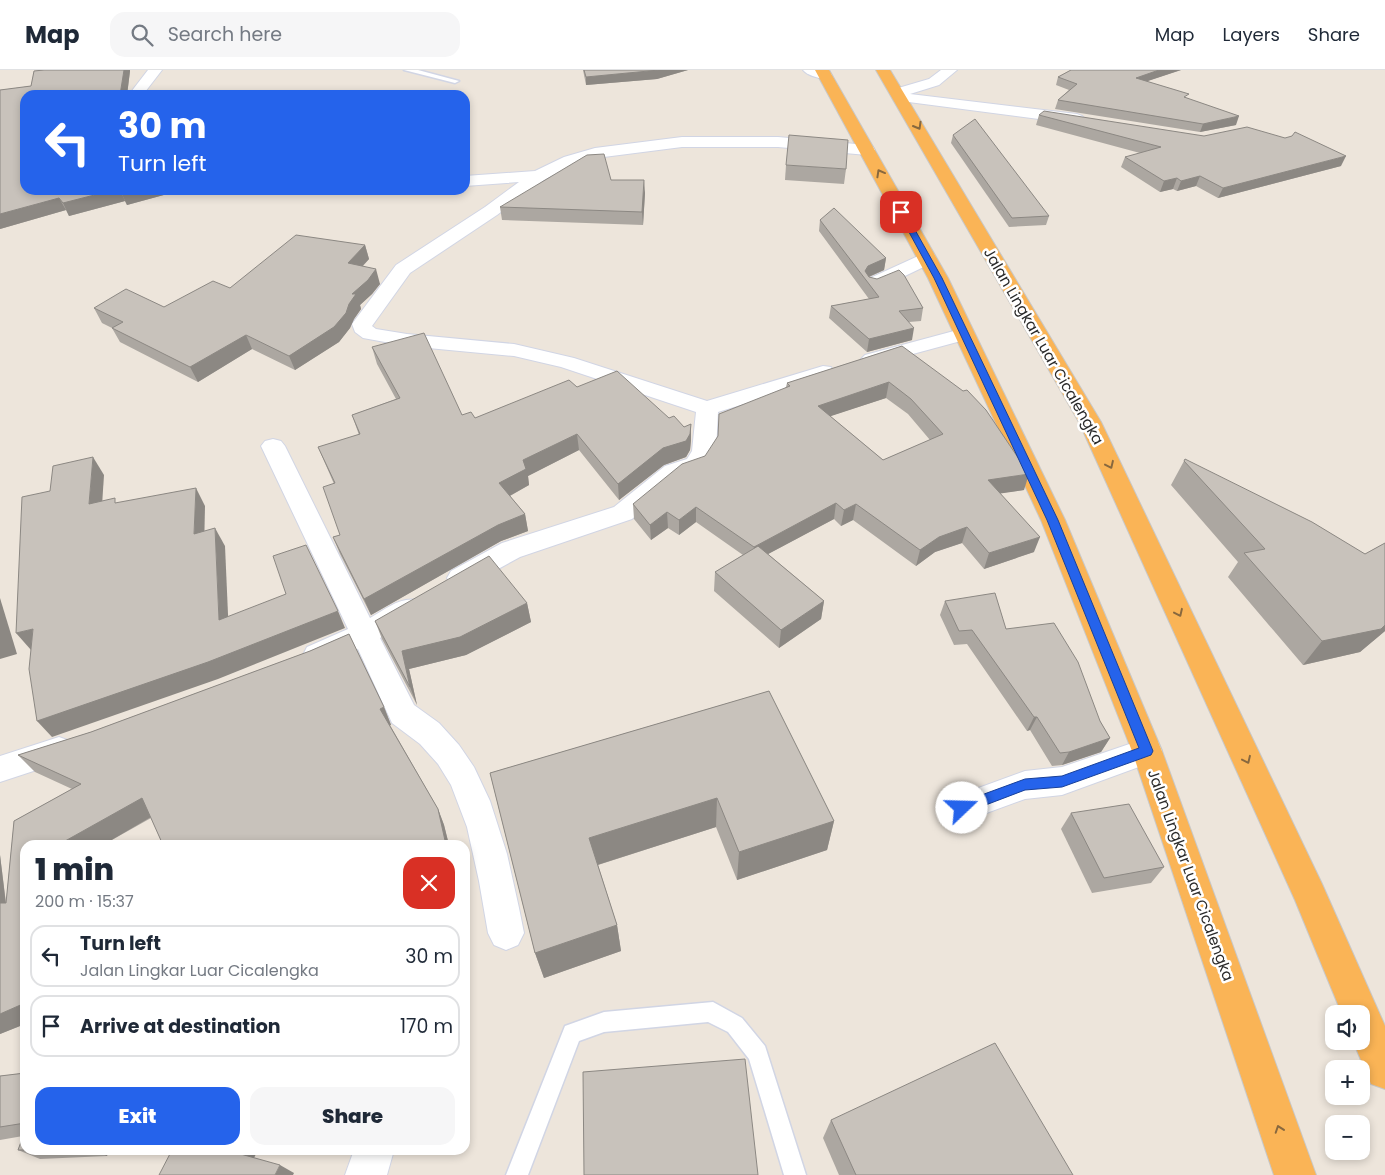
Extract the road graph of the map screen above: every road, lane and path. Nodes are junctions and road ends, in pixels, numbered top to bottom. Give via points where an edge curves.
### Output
1 (155, 70) edge
2 (408, 70) edge
3 (883, 70) edge
4 (950, 70) edge
5 (819, 72) edge
6 (455, 80) dead end
7 (140, 90) edge
8 (899, 95) junction
9 (1096, 121) edge
10 (867, 150) junction
11 (538, 176) junction
12 (470, 181) edge
13 (927, 258) junction
14 (875, 283) edge
15 (965, 334) junction
16 (707, 408) junction
17 (273, 446) dead end
18 (365, 634) junction
19 (298, 663) edge
20 (85, 741) edge
21 (1146, 751) junction
22 (0, 769) edge
23 (962, 808) dead end
24 (506, 933) dead end
25 (1357, 1005) edge
26 (1370, 1035) edge
27 (1385, 1070) edge
28 (372, 1155) edge
29 (366, 1175) edge
30 (517, 1175) edge
31 (795, 1175) edge
32 (1295, 1175) edge

1 - 7 street
2 - 6 lane
3 - 8 highway, Jalan Lingkar Luar Cicalengka
4 - 8 street via 934,82
5 - 10 highway, Jalan Lingkar Luar Cicalengka
8 - 9 street
8 -> 25 highway, Jalan Lingkar Luar Cicalengka via 1090,422 1310,895
10 - 11 street via 778,142 682,142 595,154 570,160
13 -> 10 highway, Jalan Lingkar Luar Cicalengka
11 - 12 street
11 - 16 street via 403,269 362,328 370,334 514,350 567,362
13 - 14 street
13 - 15 highway, Jalan Lingkar Luar Cicalengka
15 - 16 street
15 - 21 highway, Jalan Lingkar Luar Cicalengka via 1053,520
16 - 18 street via 704,451 695,465 673,472 623,512 511,550
17 - 18 street
18 - 19 street
18 - 24 street via 403,714 431,735 459,770 478,812 497,883
20 - 22 street
21 - 23 street via 1062,782 1025,785
32 -> 21 highway, Jalan Lingkar Luar Cicalengka
26 - 27 highway, Jalan Lingkar Luar Cicalengka
28 - 29 street
30 - 31 lane via 572,1033 604,1022 713,1012 735,1024 758,1053

